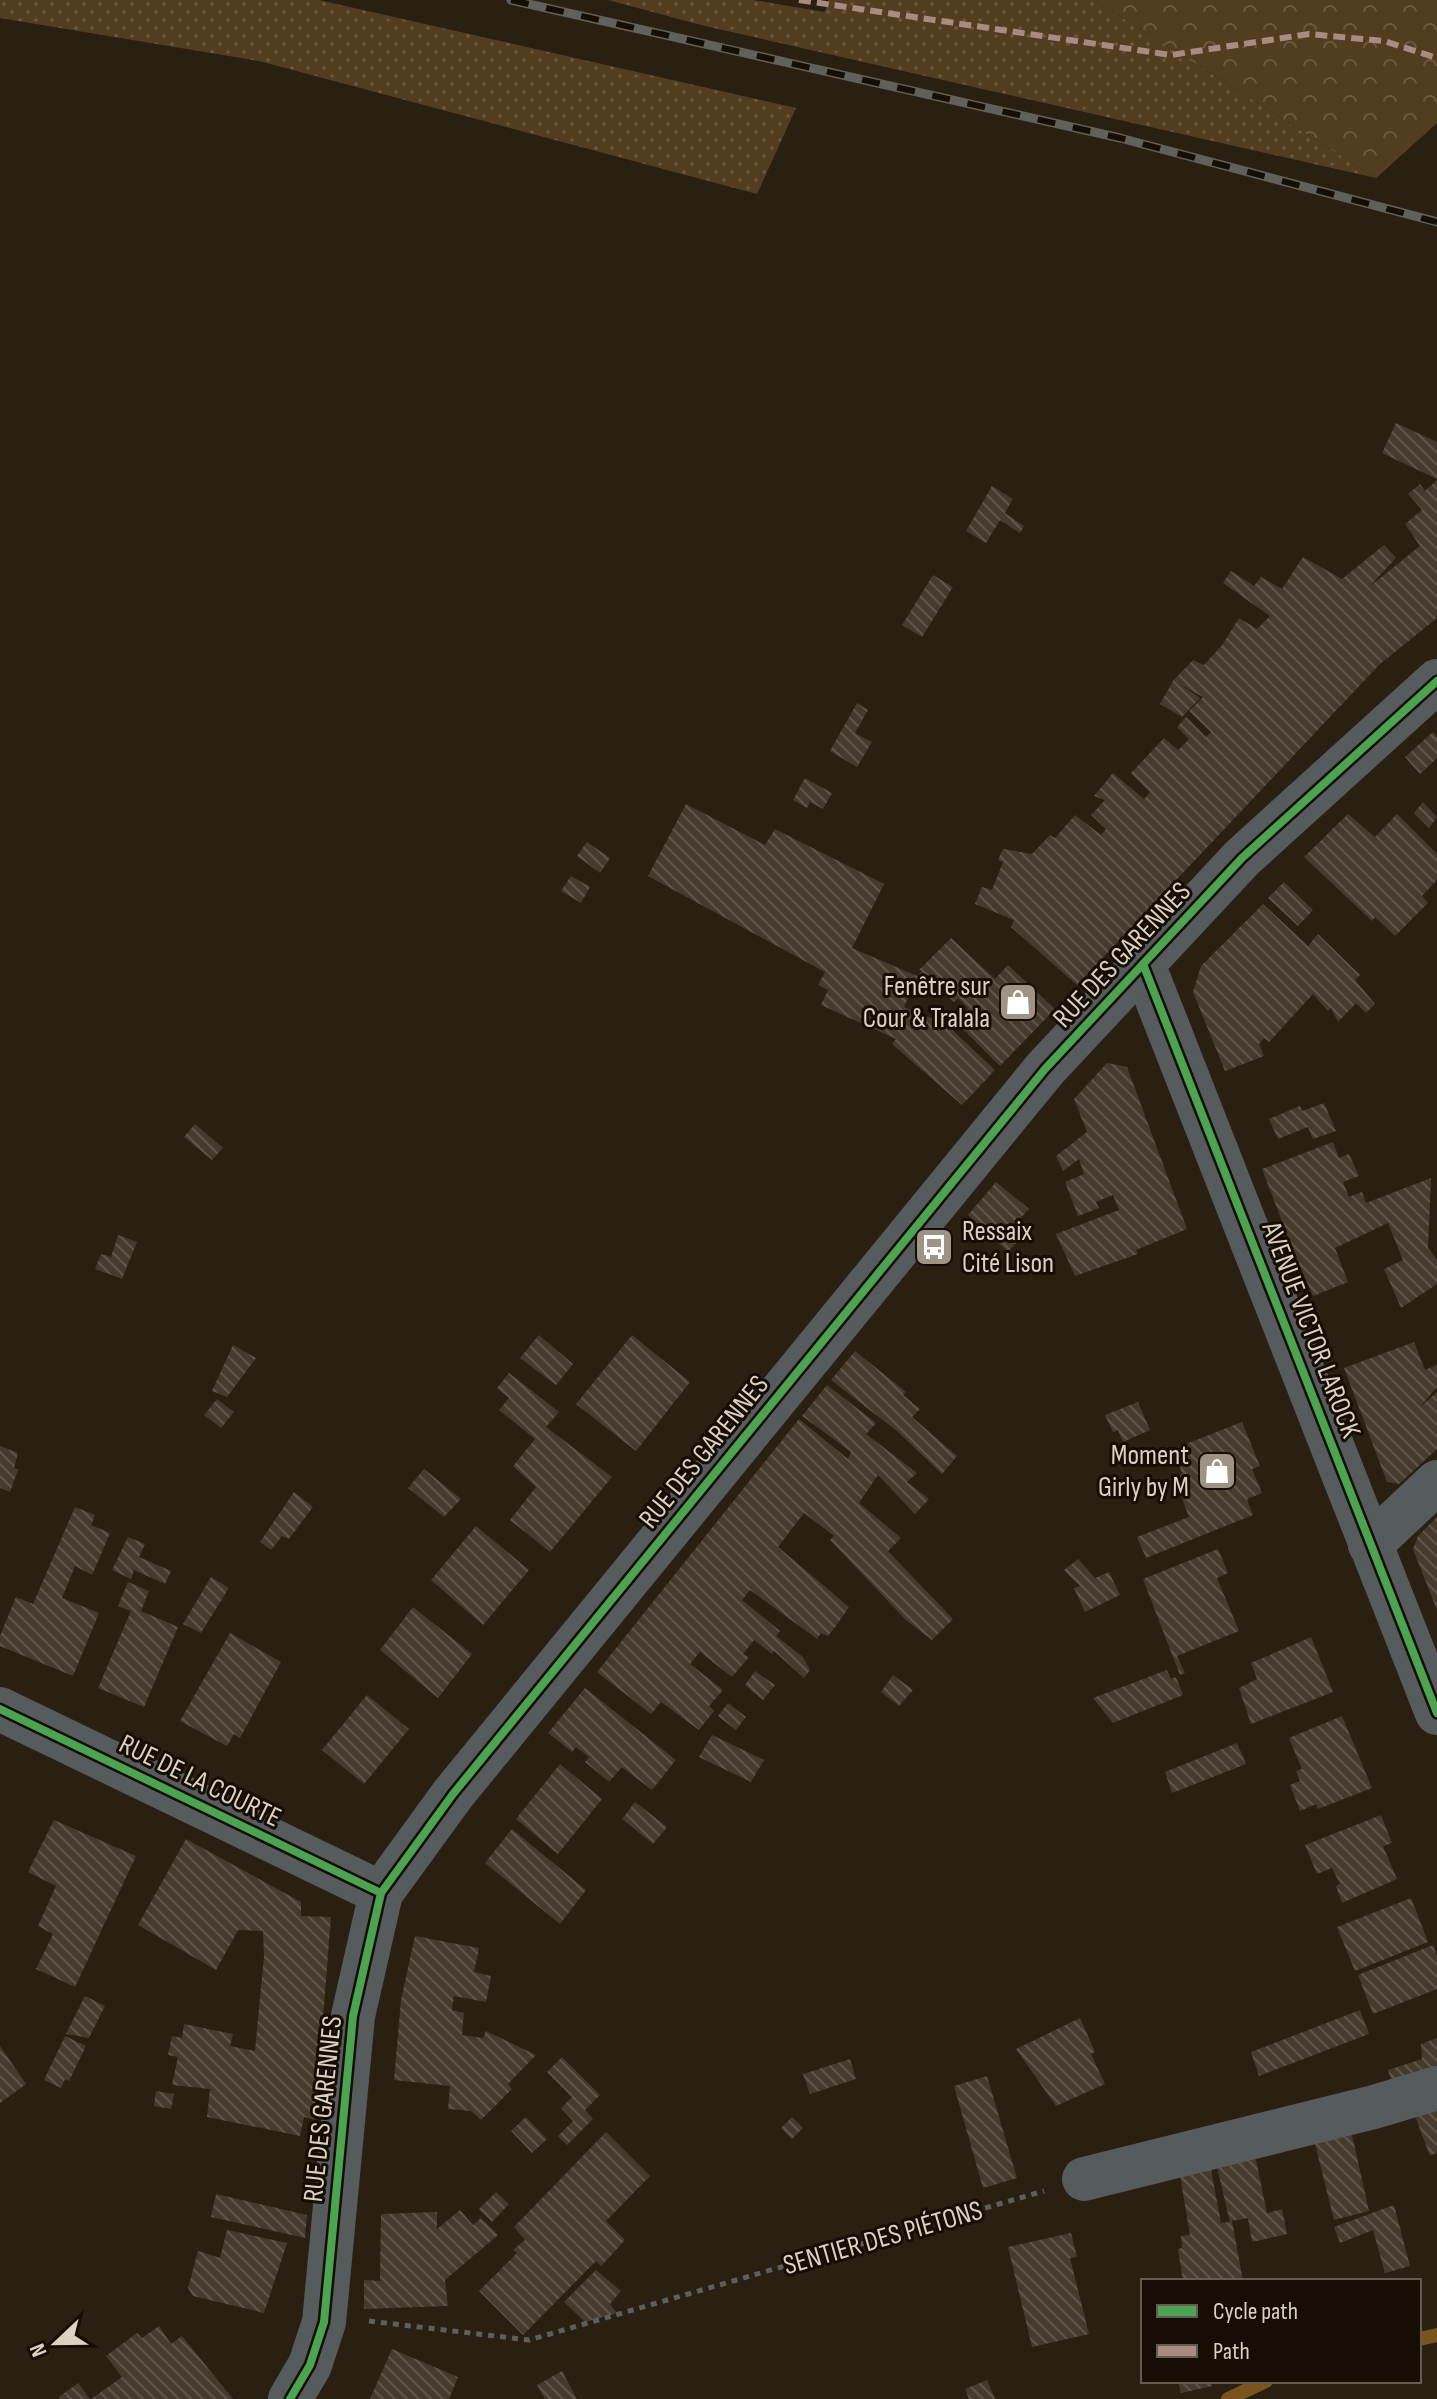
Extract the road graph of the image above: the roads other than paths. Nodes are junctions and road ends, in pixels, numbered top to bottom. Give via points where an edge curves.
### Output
1 (1437, 681) edge
2 (1143, 964) junction
3 (1437, 1482) edge
4 (1370, 1545) junction
5 (0, 1709) edge
6 (1437, 1713) edge
7 (381, 1893) junction
8 (1437, 2088) edge
9 (1084, 2179) road end
10 (290, 2399) edge

1 - 2 street, RUE DES GARENNES via 1242,858
2 - 4 street, AVENUE VICTOR LAROCK
2 - 7 street, RUE DES GARENNES via 1045,1069 453,1794
3 - 4 street
4 - 6 street, AVENUE VICTOR LAROCK
5 - 7 street, RUE DE LA COURTE
7 - 10 street, RUE DES GARENNES via 353,2016 324,2322 310,2365
8 - 9 street

